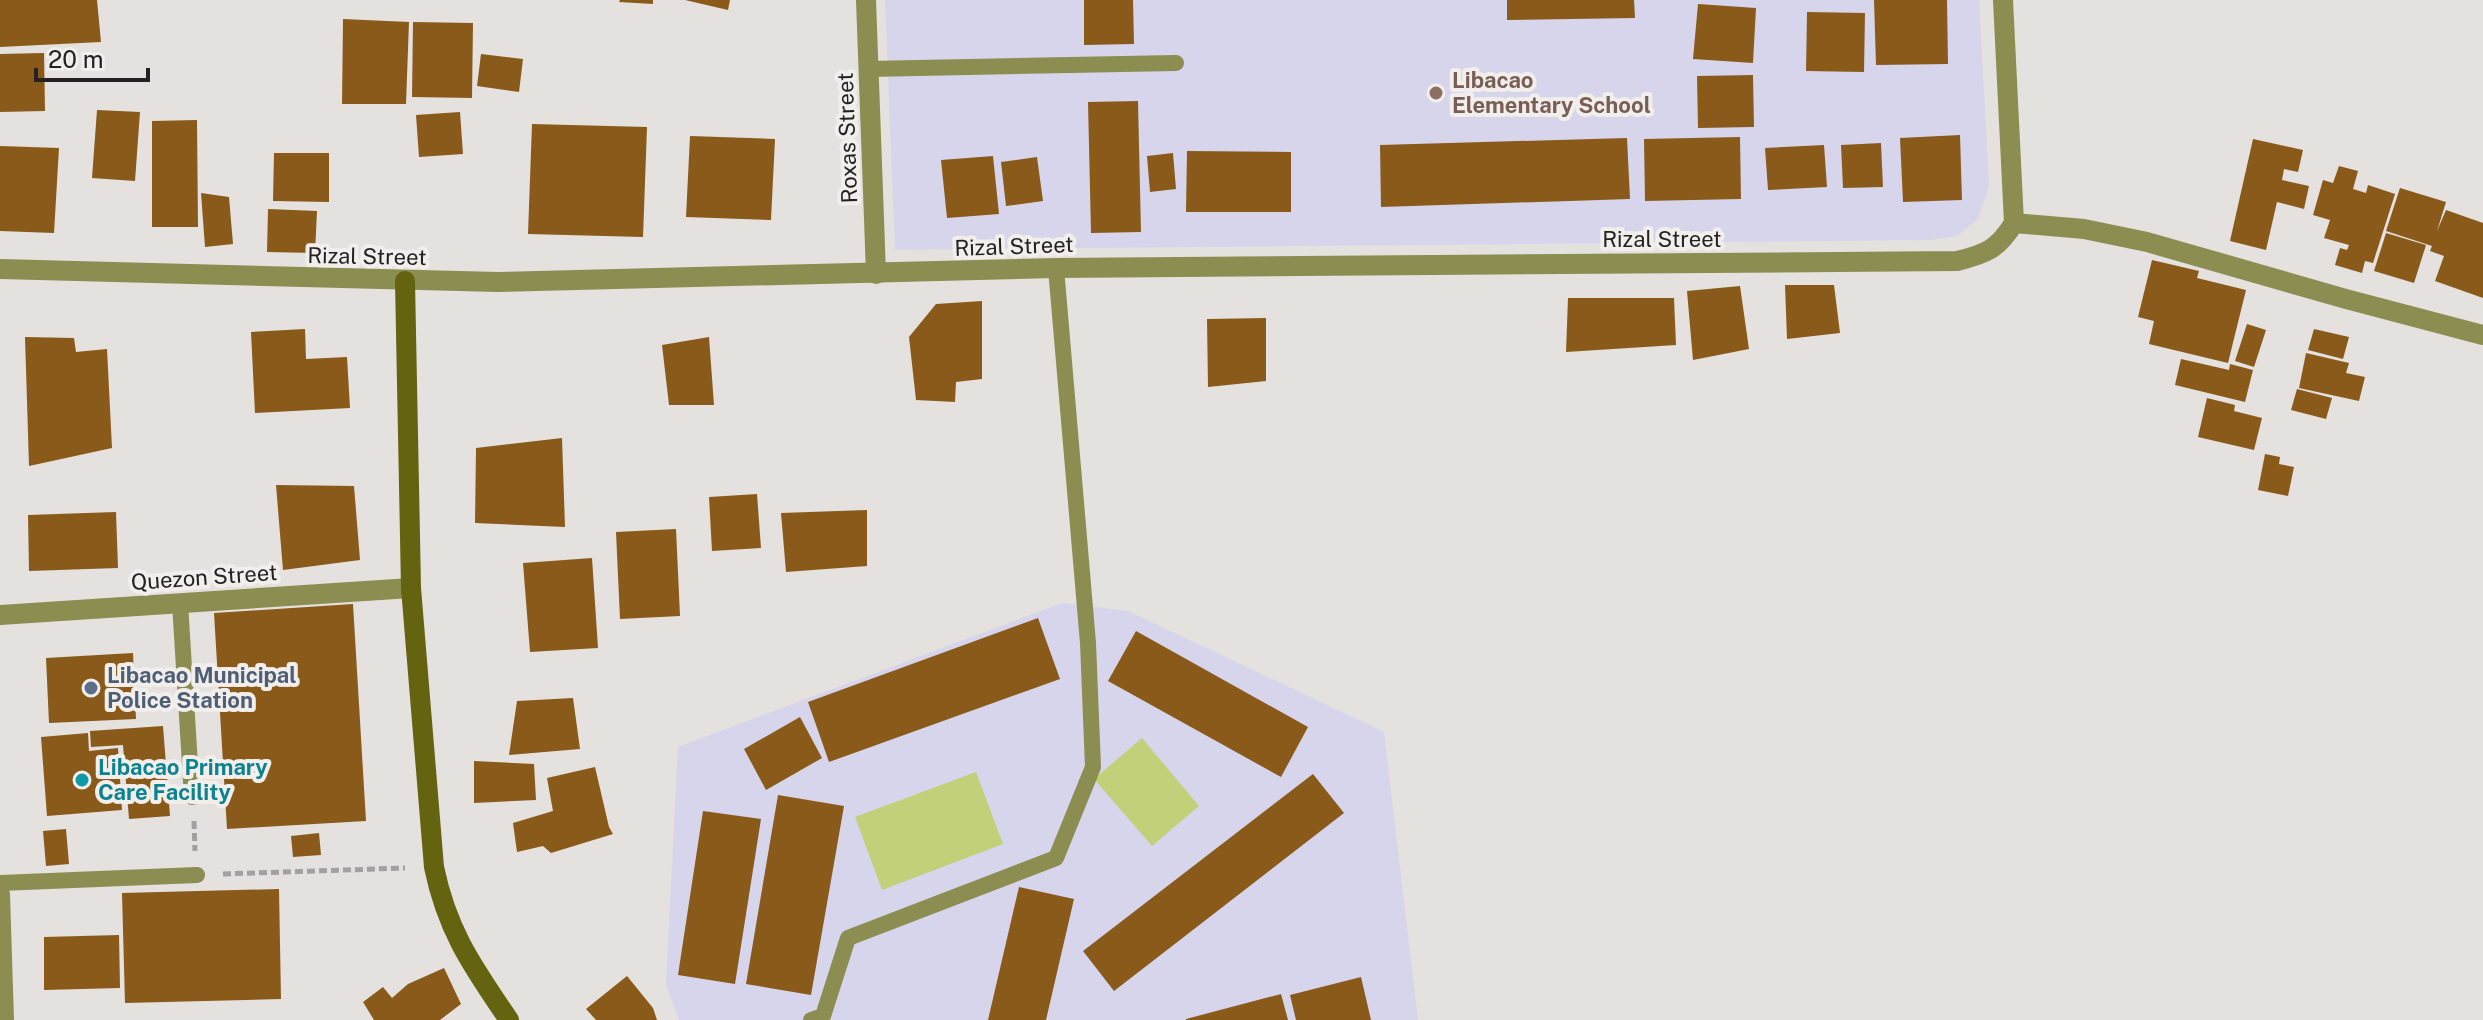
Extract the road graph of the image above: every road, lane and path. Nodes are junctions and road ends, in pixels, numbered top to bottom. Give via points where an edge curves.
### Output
1 (866, 0) edge
2 (2003, 0) edge
3 (1176, 63) dead end
4 (868, 69) junction
5 (2014, 223) junction
6 (1056, 268) junction
7 (0, 269) edge
8 (876, 274) junction
9 (405, 281) junction
10 (2483, 335) edge
11 (411, 588) junction
12 (180, 603) junction
13 (0, 615) edge
14 (192, 797) joint
15 (434, 867) junction
16 (197, 875) junction
17 (0, 883) edge
18 (0, 894) edge
19 (4, 1020) edge
20 (509, 1020) edge
21 (811, 1020) edge

1 - 4 street, Roxas Street
2 - 5 street
3 - 4 lane
4 - 8 street, Roxas Street
5 - 6 street, Rizal Street via 2002,241 1957,261
5 - 10 street via 2147,242
6 - 8 street, Rizal Street
6 - 21 lane via 1088,643 1093,767 1056,858 848,938 823,1016
7 - 9 street, Rizal Street
8 - 9 street, Rizal Street
9 - 11 main road
11 - 12 street, Quezon Street
11 - 15 main road
12 - 13 street, Quezon Street
12 - 14 lane
14 - 16 path
15 - 16 path
15 - 20 main road via 441,901 465,955
16 - 17 lane
18 - 19 street

